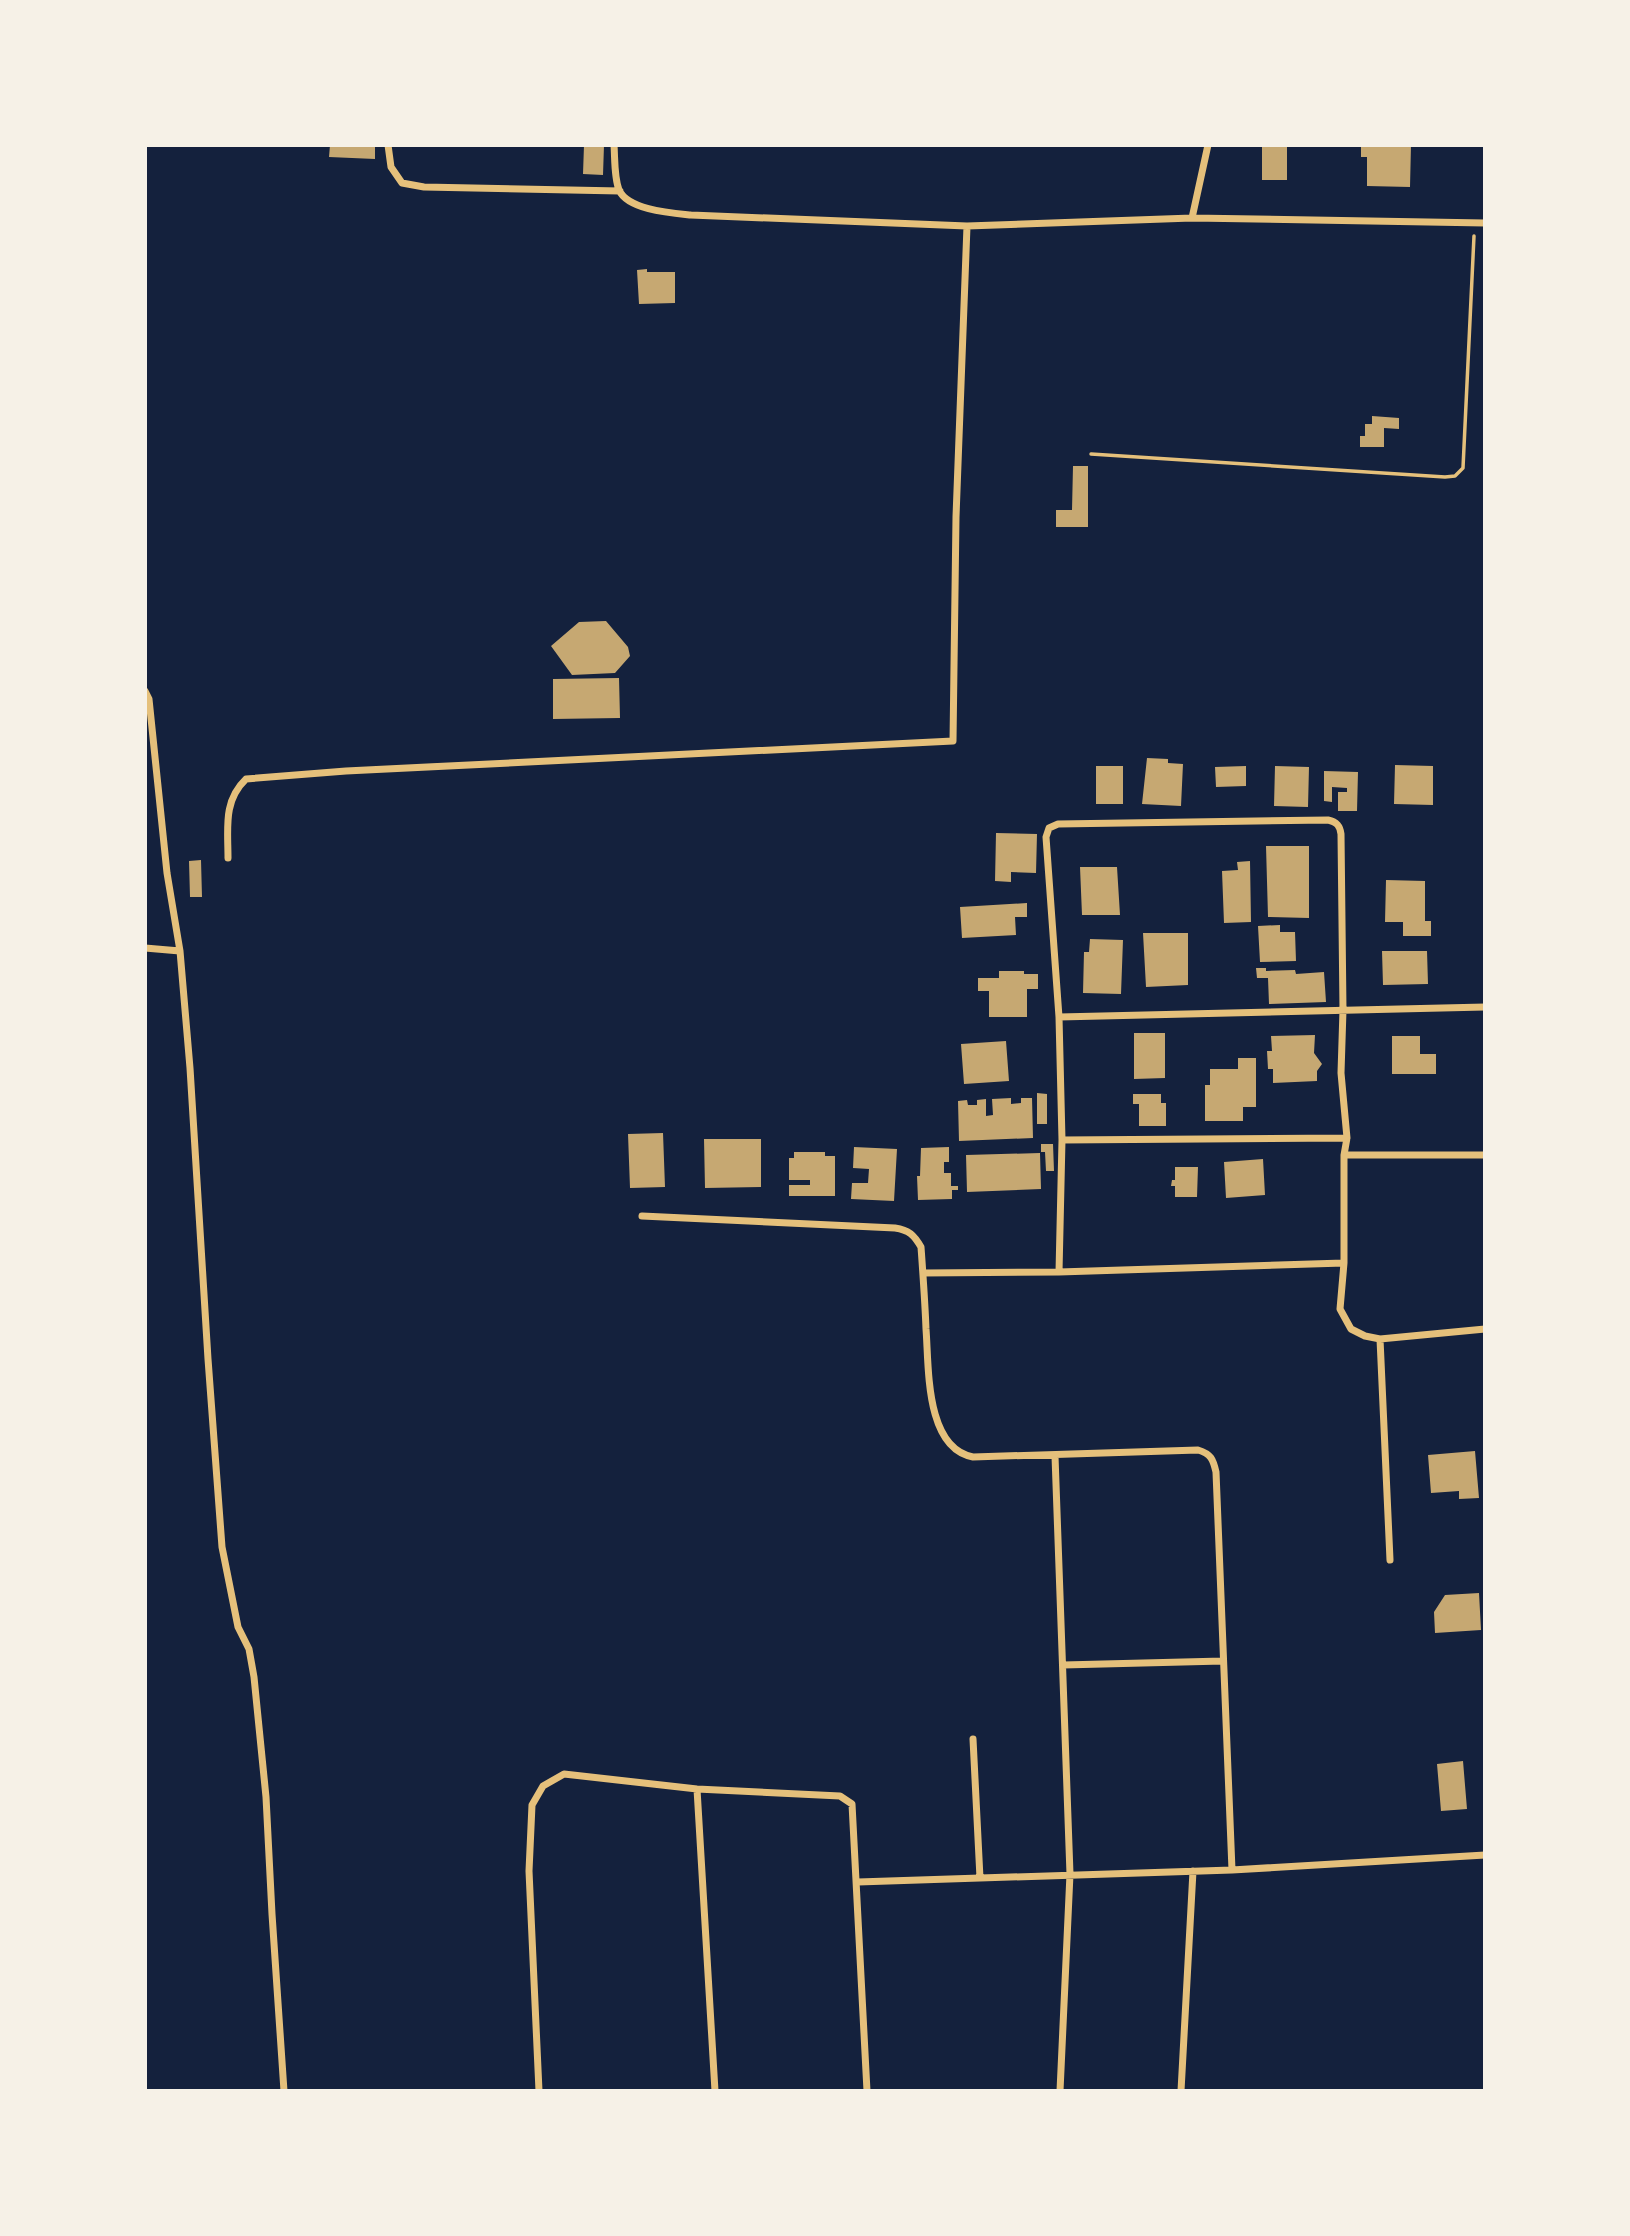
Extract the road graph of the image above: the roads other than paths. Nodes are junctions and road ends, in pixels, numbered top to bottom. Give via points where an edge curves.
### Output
1 (388, 145) edge
2 (614, 145) edge
3 (1208, 145) edge
4 (620, 191) junction
5 (1192, 218) junction
6 (1485, 223) edge
7 (967, 226) junction
8 (145, 691) edge
9 (228, 858) dead end
10 (145, 948) edge
11 (180, 951) junction
12 (1485, 1007) edge
13 (1343, 1010) junction
14 (1059, 1017) junction
15 (1347, 1138) junction
16 (1062, 1140) junction
17 (1344, 1155) junction
18 (1485, 1155) edge
19 (642, 1216) dead end
20 (1344, 1263) junction
21 (1059, 1272) junction
22 (923, 1273) junction
23 (1485, 1329) edge
24 (1380, 1339) junction
25 (1055, 1456) junction
26 (1390, 1560) dead end
27 (1223, 1661) junction
28 (1063, 1665) junction
29 (973, 1739) dead end
30 (697, 1789) junction
31 (1485, 1854) edge
32 (1232, 1870) junction
33 (1193, 1871) junction
34 (1070, 1874) junction
35 (980, 1878) junction
36 (858, 1882) junction
37 (284, 2091) edge
38 (538, 2091) edge
39 (715, 2091) edge
40 (867, 2091) edge
41 (1060, 2091) edge
42 (1181, 2091) edge

1 - 4 street via 391,167 402,183
2 - 4 street
3 - 5 street
4 - 7 street via 630,202 661,212
5 - 6 street
5 - 7 street
7 - 9 street via 953,741 246,779 229,803
8 - 11 street
10 - 11 street
11 - 37 street via 222,1547 238,1627 254,1677
12 - 13 street
13 - 14 street
13 - 14 street via 1341,834 1334,821 1058,824 1049,828 1046,837
13 - 15 street via 1341,1073
14 - 16 street
15 - 16 street
15 - 17 street
16 - 21 street
17 - 18 street
17 - 20 street
19 - 22 street via 905,1230 921,1247
20 - 21 street
20 - 24 street via 1340,1309 1351,1329
21 - 22 street
22 - 25 street via 930,1395 952,1448 973,1458
23 - 24 street
24 - 26 street
25 - 27 street via 1198,1450 1214,1460
25 - 28 street
27 - 28 street
27 - 32 street
28 - 34 street
29 - 35 street
30 - 36 street via 846,1798 852,1804
30 - 38 street via 564,1774 543,1786 532,1805 529,1871
30 - 39 street
31 - 32 street
32 - 33 street
33 - 34 street
33 - 42 street
34 - 35 street
34 - 41 street
35 - 36 street
36 - 40 street

